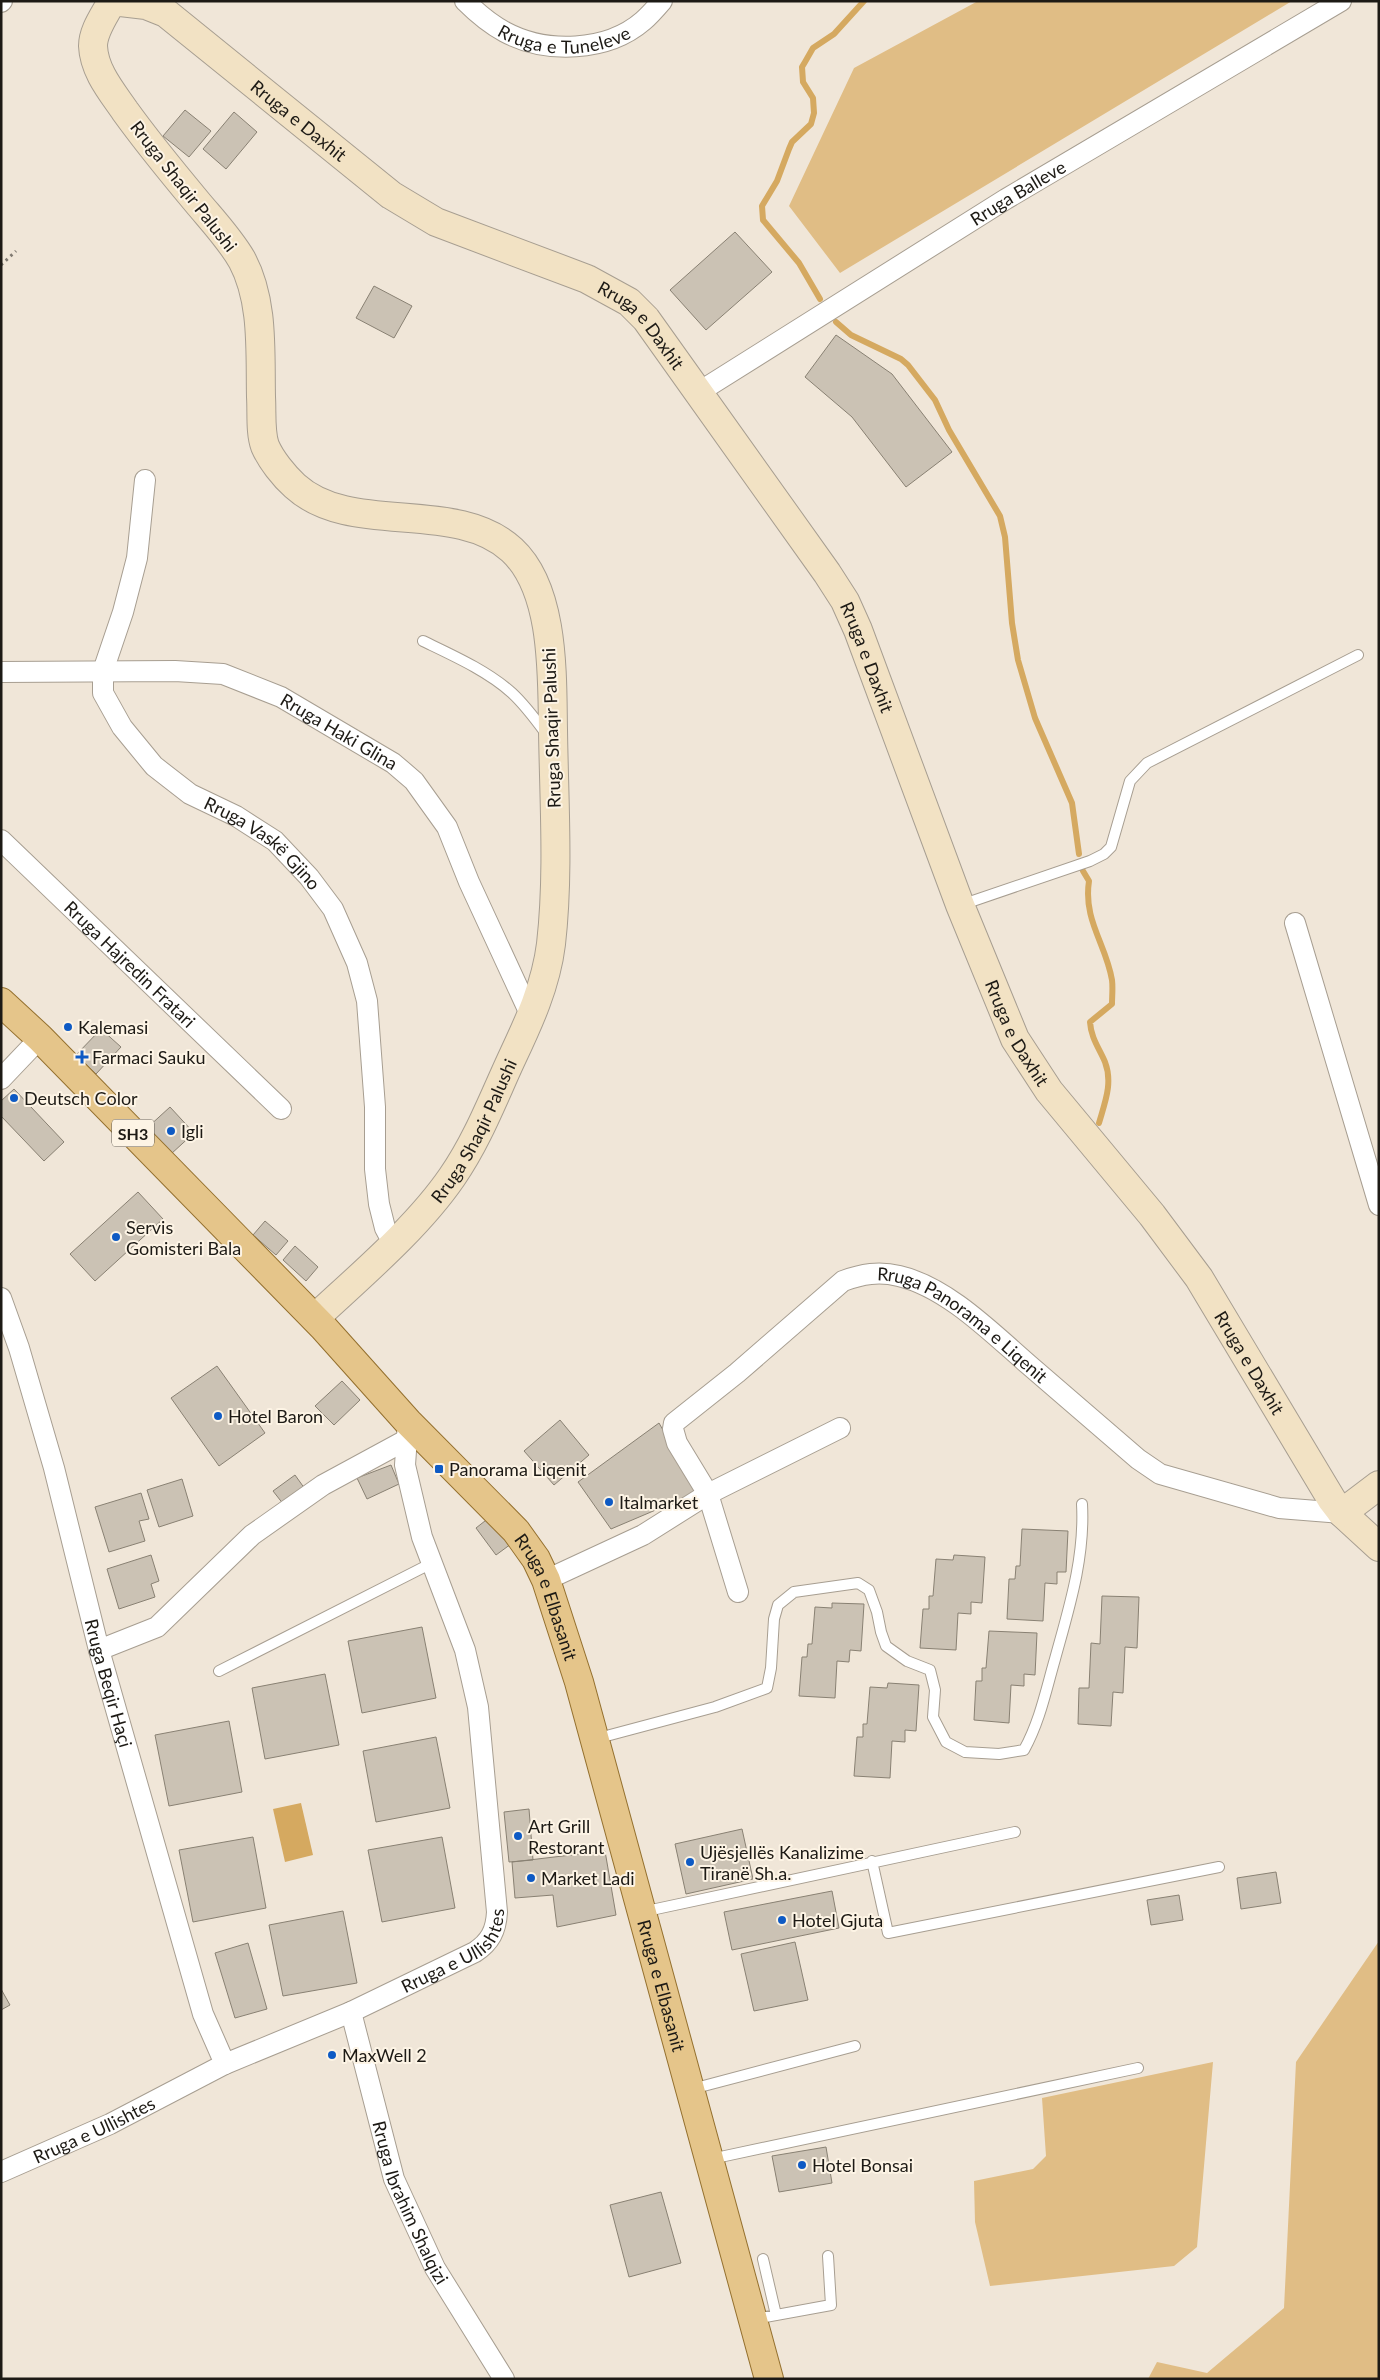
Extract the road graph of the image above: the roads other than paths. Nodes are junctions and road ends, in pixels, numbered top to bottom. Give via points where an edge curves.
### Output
1 (112, 1) edge
2 (465, 1) edge
3 (662, 1) edge
4 (1341, 1) edge
5 (699, 392) junction
6 (145, 480) dead end
7 (423, 641) dead end
8 (1358, 655) dead end
9 (103, 671) junction
10 (1, 672) edge
11 (553, 744) junction
12 (1, 840) edge
13 (960, 906) junction
14 (1295, 923) dead end
15 (1, 1002) edge
16 (532, 1016) junction
17 (40, 1038) junction
18 (1, 1080) edge
19 (281, 1109) dead end
20 (1379, 1205) edge
21 (393, 1244) junction
22 (1, 1298) edge
23 (315, 1318) junction
24 (840, 1428) dead end
25 (407, 1431) junction
26 (1379, 1485) edge
27 (708, 1494) junction
28 (1082, 1504) dead end
29 (1342, 1514) junction
30 (1379, 1546) edge
31 (432, 1563) junction
32 (546, 1580) junction
33 (738, 1592) dead end
34 (99, 1650) junction
35 (219, 1671) dead end
36 (594, 1740) junction
37 (1015, 1832) dead end
38 (872, 1861) junction
39 (1219, 1867) dead end
40 (641, 1913) junction
41 (351, 2012) junction
42 (855, 2046) dead end
43 (225, 2064) junction
44 (1138, 2068) dead end
45 (689, 2090) junction
46 (708, 2159) junction
47 (1, 2172) edge
48 (828, 2256) dead end
49 (763, 2259) dead end
50 (764, 2317) junction
51 (504, 2379) edge
52 (770, 2379) edge

1 - 5 street, Rruga e Daxhit via 146,5 166,13 413,210 436,222 587,279 630,302
1 - 11 street, Rruga Shaqir Palushi via 94,35 94,56 98,68 147,142 227,238 243,262 253,288 258,315 265,446 296,487 322,503 456,525 482,532 513,552 524,564 543,610 552,670
2 - 3 street, Rruga e Tuneleve via 504,32 550,46 575,46 621,34 642,21
4 - 5 street, Rruga Balleve via 1006,199
5 - 13 street, Rruga e Daxhit via 845,602 864,644
6 - 9 street, Rruga Vaskë Gjino via 137,558 124,612
7 - 11 lane via 460,659 511,692
8 - 13 lane via 1147,763 1130,781 1115,839 1104,854
9 - 10 street, Rruga Haki Glina
9 - 16 street, Rruga Haki Glina via 223,674 279,696 392,763 414,781 447,827
9 - 21 street, Rruga Vaskë Gjino via 103,693 110,707 154,766 190,794 236,816 275,841 309,876 333,909 356,963 367,1001 374,1107 374,1169 385,1228
11 - 16 street, Rruga Shaqir Palushi via 551,946
12 - 19 street, Rruga Hajredin Fratari
13 - 29 street, Rruga e Daxhit via 999,1005 1030,1065 1178,1247
14 - 20 street
15 - 17 main road, Rruga e Elbasanit / SH3
16 - 21 street, Rruga Shaqir Palushi via 482,1124 454,1174 433,1203
17 - 18 street
17 - 23 main road, Rruga e Elbasanit / SH3
21 - 23 street, Rruga Shaqir Palushi
22 - 34 street, Rruga Beqir Haçi via 54,1468
23 - 25 main road, Rruga e Elbasanit / SH3
24 - 27 street
25 - 31 street, Rruga e Ullishtes via 405,1465 422,1537
25 - 32 main road, Rruga e Elbasanit / SH3 via 516,1531
25 - 34 street via 252,1535 157,1627
26 - 29 street
27 - 29 street, Rruga Panorama e Liqenit via 678,1443 674,1423 843,1281 880,1272 918,1283 969,1313 1138,1459 1160,1474 1279,1508
27 - 32 street via 643,1535
27 - 33 street, Rruga Panorama e Liqenit
28 - 36 lane via 1084,1534 1074,1590 1036,1728 1024,1750 999,1754 965,1752 946,1742 933,1716 935,1690 930,1670 907,1661 886,1646 868,1590 858,1583 794,1592 778,1605 767,1688 715,1708
29 - 30 street, Rruga e Daxhit
31 - 35 lane
31 - 41 street, Rruga e Ullishtes via 465,1650 478,1707 496,1925 485,1945 475,1952
32 - 36 main road, Rruga e Elbasanit / SH3
34 - 43 street, Rruga Beqir Haçi via 203,2014
36 - 40 main road, Rruga e Elbasanit / SH3
37 - 38 lane
38 - 39 lane via 888,1932
38 - 40 lane
40 - 45 main road, Rruga e Elbasanit / SH3
41 - 43 street, Rruga e Ullishtes
41 - 51 street, Rruga Ibrahim Shalqizi via 394,2179 435,2268
42 - 45 lane
43 - 47 street, Rruga e Ullishtes via 110,2124
44 - 46 lane
45 - 46 main road, Rruga e Elbasanit / SH3
46 - 50 main road, Rruga e Elbasanit / SH3
48 - 50 lane via 831,2305
49 - 50 lane
50 - 52 main road, Rruga e Elbasanit / SH3

